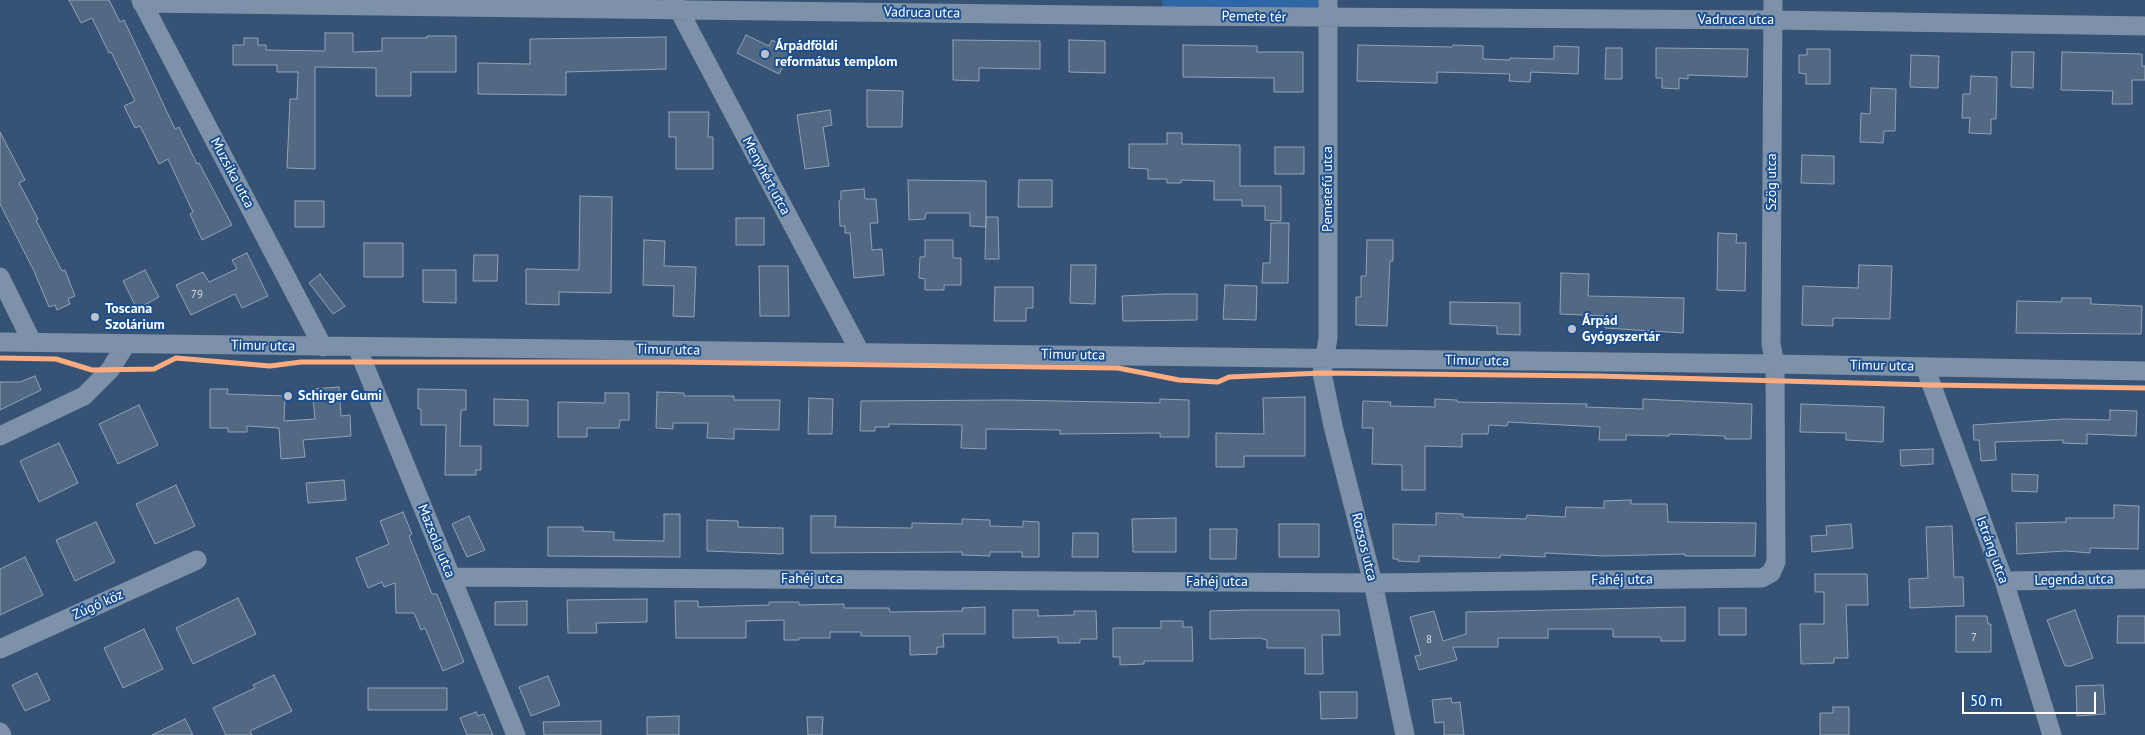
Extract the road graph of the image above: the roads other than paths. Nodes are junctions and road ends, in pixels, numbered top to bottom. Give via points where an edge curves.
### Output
1 (1773, 0) edge
2 (142, 2) edge
3 (676, 5) edge
4 (1328, 9) edge
5 (1162, 16) joint
6 (1773, 20) junction
7 (2145, 26) edge
8 (0, 277) edge
9 (0, 342) edge
10 (32, 342) junction
11 (126, 344) junction
12 (323, 346) junction
13 (357, 347) junction
14 (860, 352) junction
15 (1324, 359) junction
16 (1775, 364) junction
17 (1925, 367) junction
18 (2145, 371) edge
19 (0, 436) edge
20 (197, 560) dead end
21 (451, 577) junction
22 (2145, 579) edge
23 (2004, 581) junction
24 (1373, 583) junction
25 (0, 649) edge
26 (516, 735) edge
27 (1405, 735) edge
28 (2052, 735) edge

1 - 6 street, Szög utca
2 - 3 street, Vadruca utca
2 - 12 street, Muzsika utca
3 - 5 street, Vadruca utca
3 - 14 street, Menyhért utca
4 - 5 street, Pemete tér
4 - 6 street, Vadruca utca
4 - 15 street, Pemetefű utca via 1328,338
6 - 7 street, Vadruca utca
6 - 16 street, Szög utca via 1771,344
8 - 10 street
9 - 10 street, Timur utca
10 - 11 street, Timur utca
11 - 12 street, Timur utca
11 - 19 street via 110,370 84,396
12 - 13 street, Timur utca
13 - 14 street, Timur utca
13 - 21 street, Mazsola utca
14 - 15 street, Timur utca
15 - 16 street, Timur utca
15 - 24 street, Rozsos utca via 1322,372 1333,426
16 - 17 street, Timur utca
16 - 24 street, Fahéj utca via 1776,562 1770,573 1762,578
17 - 18 street, Timur utca
17 - 23 street, Istráng utca
20 - 25 street, Zúgó köz
21 - 24 street, Fahéj utca
21 - 26 street, Mazsola utca
22 - 23 street, Legenda utca
23 - 28 street, Istráng utca
24 - 27 street, Rozsos utca

